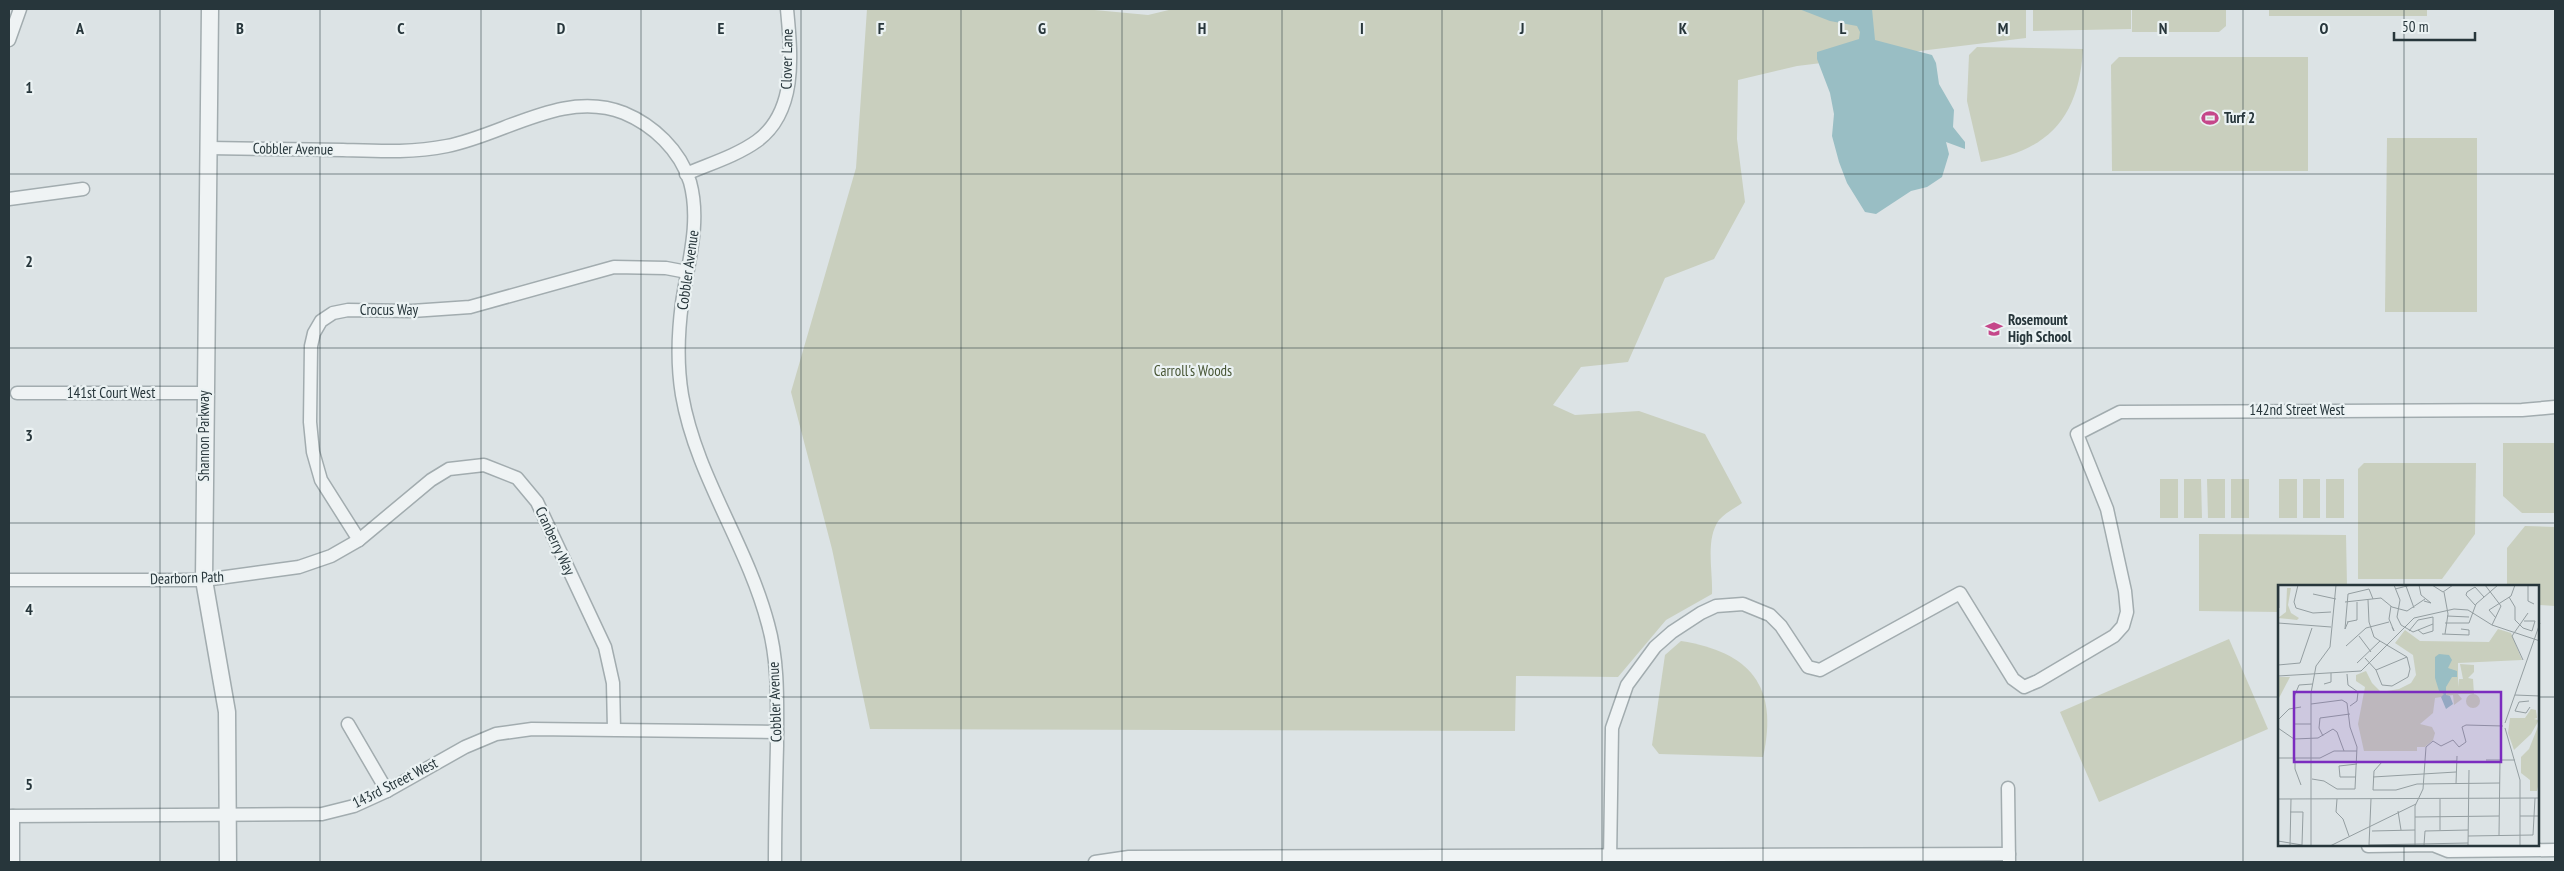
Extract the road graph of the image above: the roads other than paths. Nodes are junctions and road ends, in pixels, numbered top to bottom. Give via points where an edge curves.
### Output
1 (20, 9) edge
2 (210, 9) edge
3 (787, 9) edge
4 (9, 40) edge
5 (208, 148) junction
6 (686, 174) junction
7 (83, 190) dead end
8 (9, 199) edge
9 (688, 272) junction
10 (17, 393) dead end
11 (204, 394) junction
12 (2555, 407) edge
13 (2522, 410) junction
14 (2555, 415) edge
15 (359, 540) junction
16 (9, 580) edge
17 (204, 580) junction
18 (348, 724) dead end
19 (614, 729) junction
20 (777, 732) junction
21 (2008, 788) dead end
22 (386, 791) junction
23 (228, 815) junction
24 (11, 816) edge
25 (2436, 846) edge
26 (2548, 854) edge
27 (2009, 858) edge
28 (1610, 860) edge
29 (13, 862) edge
30 (228, 862) edge
31 (775, 862) edge
32 (1095, 862) edge

1 - 4 street
2 - 5 street, Shannon Parkway
3 - 6 street, Clover Lane via 788,89 775,123 749,146
5 - 6 street, Cobbler Avenue via 425,149 468,141 557,110 591,106 621,112 648,126 671,147
5 - 11 street, Shannon Parkway
6 - 9 street, Cobbler Avenue via 695,208
7 - 8 street
9 - 15 street, Crocus Way via 666,268 614,267 470,307 412,311 348,310 333,313 322,321 311,346 312,452 321,480
9 - 20 street, Cobbler Avenue via 678,351 681,392 690,432 706,476 749,570 769,625 777,683
10 - 11 street, 141st Court West
11 - 17 street, Shannon Parkway
12 - 13 street
13 - 14 street
13 - 28 street, 142nd Street West via 2120,412 2078,434 2108,509 2125,591 2126,612 2123,626 2114,636 2024,686 2012,679 1960,593 1820,670 1808,667 1770,615 1743,604 1716,606 1672,632 1655,647 1627,685 1612,728
15 - 17 street, Dearborn Path via 331,556 299,567
15 - 19 street, Cranberry Way via 431,480 449,469 484,465 517,478 538,502 605,647 613,684
16 - 17 street, Dearborn Path
17 - 23 street, Shannon Parkway via 227,712
18 - 22 street
19 - 20 street, 143rd Street West
19 - 22 street, 143rd Street West via 532,729 496,734 465,747
20 - 31 street, Cobbler Avenue
21 - 27 street
22 - 23 street, 143rd Street West via 354,806 322,814
23 - 24 street, 143rd Street West
23 - 30 street, Shannon Parkway
24 - 29 street
25 - 26 street via 2448,851
27 - 28 street
28 - 32 street via 1129,857

